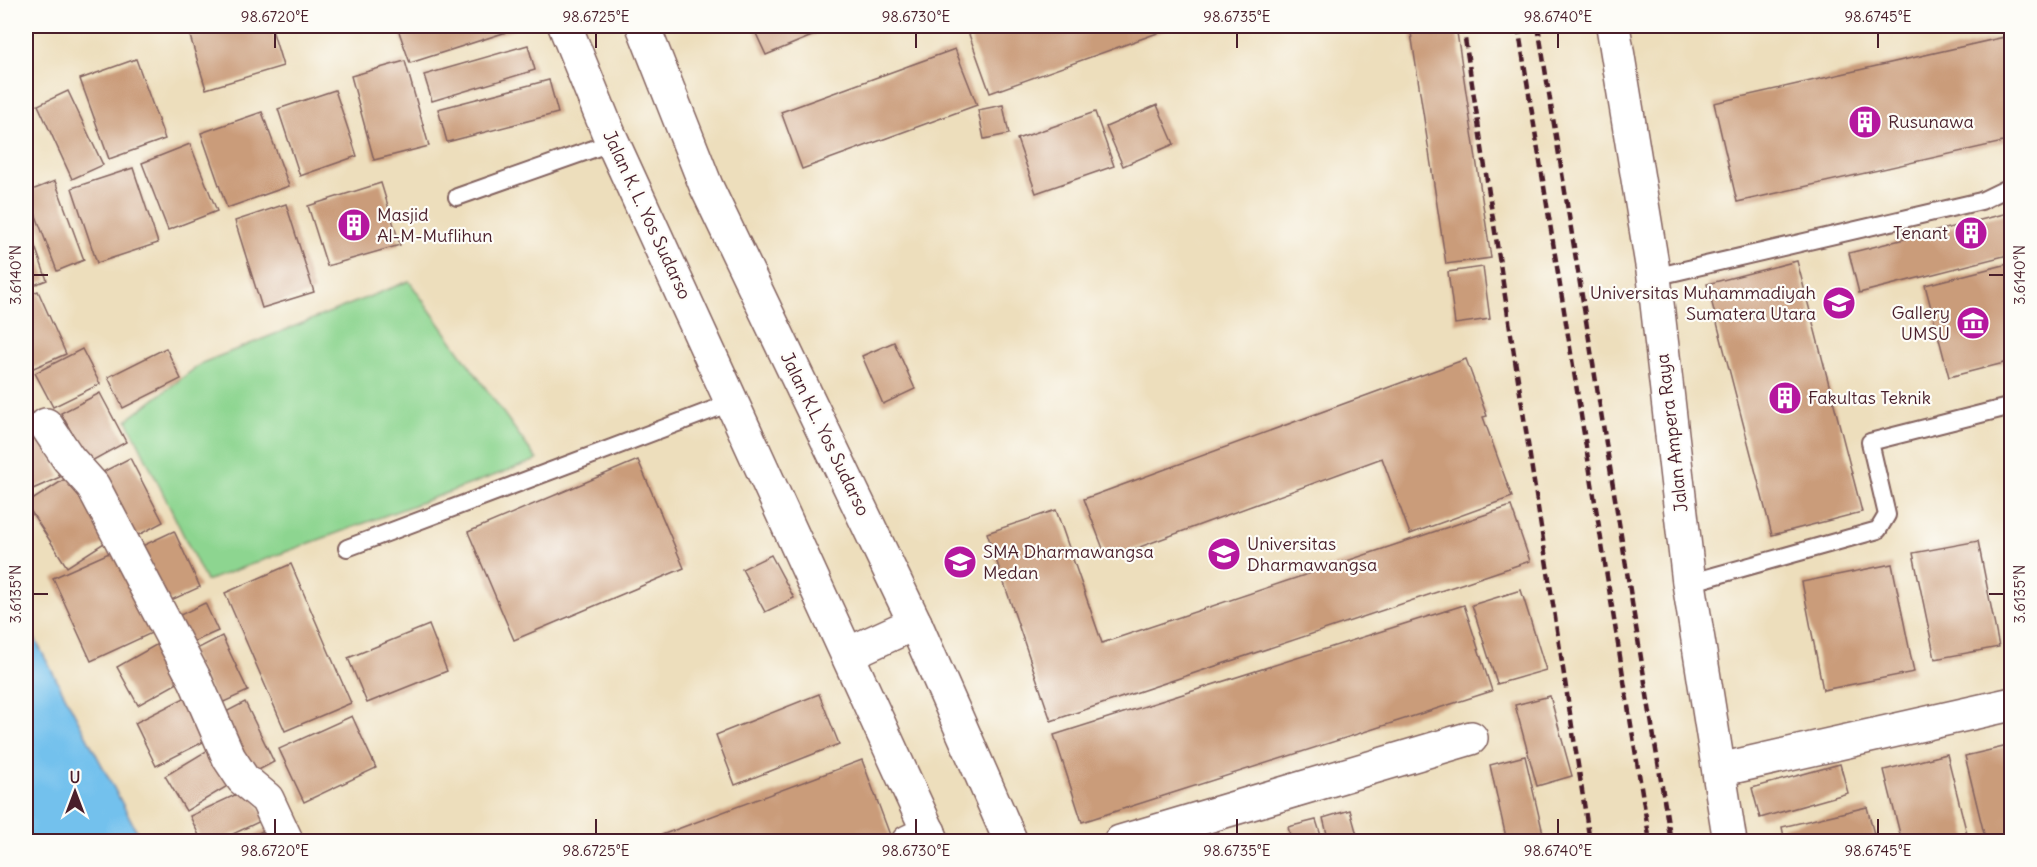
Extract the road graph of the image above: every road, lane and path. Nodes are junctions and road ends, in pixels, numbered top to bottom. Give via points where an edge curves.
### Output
1 (565, 26) edge
2 (643, 26) edge
3 (1613, 26) edge
4 (613, 142) junction
5 (2012, 186) edge
6 (457, 197) dead end
7 (1654, 277) junction
8 (734, 402) junction
9 (2012, 406) edge
10 (46, 425) dead end
11 (347, 548) dead end
12 (1689, 584) junction
13 (915, 623) junction
14 (848, 654) junction
15 (2012, 704) edge
16 (1471, 738) dead end
17 (1719, 771) junction
18 (923, 838) edge
19 (287, 842) edge
20 (1011, 842) edge
21 (1120, 842) edge
22 (1730, 842) edge

1 - 4 street, Jalan K. L. Yos Sudarso
2 - 13 street, Jalan K.L. Yos Sudarso via 706,186
3 - 7 street, Jalan Ampera Raya
4 - 6 lane
4 - 8 street, Jalan K. L. Yos Sudarso
5 - 7 lane via 1982,201
7 - 12 street, Jalan Ampera Raya
8 - 11 lane
8 - 14 street
9 - 12 lane via 1870,442 1887,515 1878,530
10 - 19 street via 93,486 195,680 229,758 243,779 267,799
12 - 17 street, Jalan Ampera Raya
13 - 14 street
13 - 20 street, Jalan K.L. Yos Sudarso
14 - 18 street
15 - 17 street
16 - 21 street
17 - 22 street, Jalan Ampera Raya

